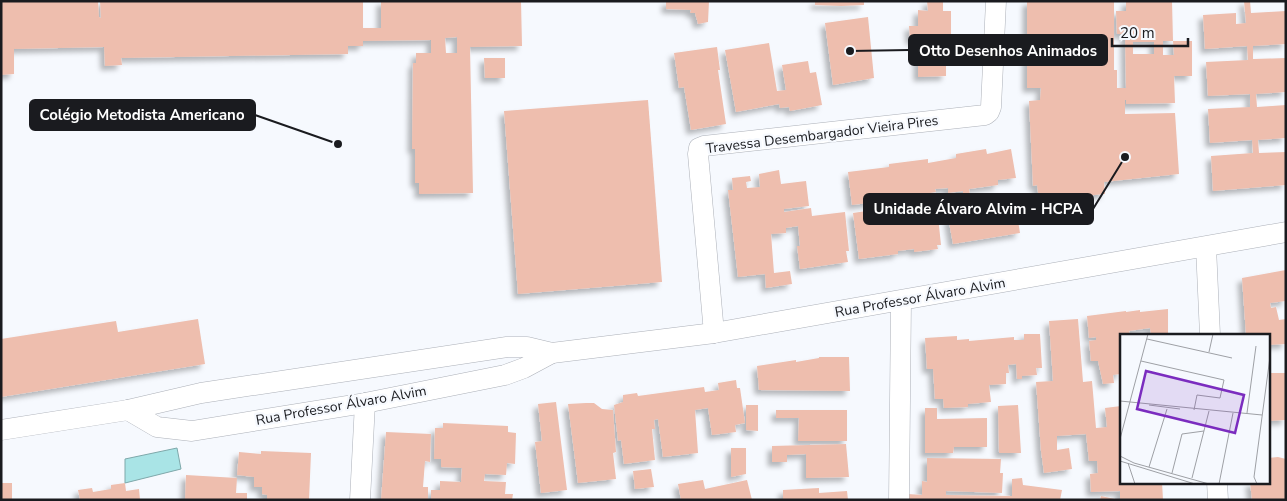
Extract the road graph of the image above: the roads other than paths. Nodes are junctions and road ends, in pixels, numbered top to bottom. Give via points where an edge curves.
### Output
1 (996, 1) edge
2 (1286, 232) edge
3 (1206, 247) junction
4 (901, 301) junction
5 (714, 333) junction
6 (1210, 334) edge
7 (552, 353) junction
8 (364, 403) junction
9 (128, 410) junction
10 (1, 430) edge
11 (1218, 484) edge
12 (360, 500) edge
13 (899, 500) edge
14 (1218, 500) edge

1 - 5 street, Travessa Desembargador Vieira Pires via 991,107 985,115 699,148
2 - 3 street, Rua Professor Álvaro Alvim
3 - 4 street, Rua Professor Álvaro Alvim
3 - 6 street
4 - 5 street, Rua Professor Álvaro Alvim
4 - 13 street
5 - 7 street, Rua Professor Álvaro Alvim
7 - 8 street, Rua Professor Álvaro Alvim via 505,375
7 - 9 street, Rua Professor Álvaro Alvim via 527,347 507,347 201,394
8 - 9 street, Rua Professor Álvaro Alvim via 192,431 157,427
8 - 12 street
9 - 10 street, Rua Professor Álvaro Alvim
11 - 14 street

